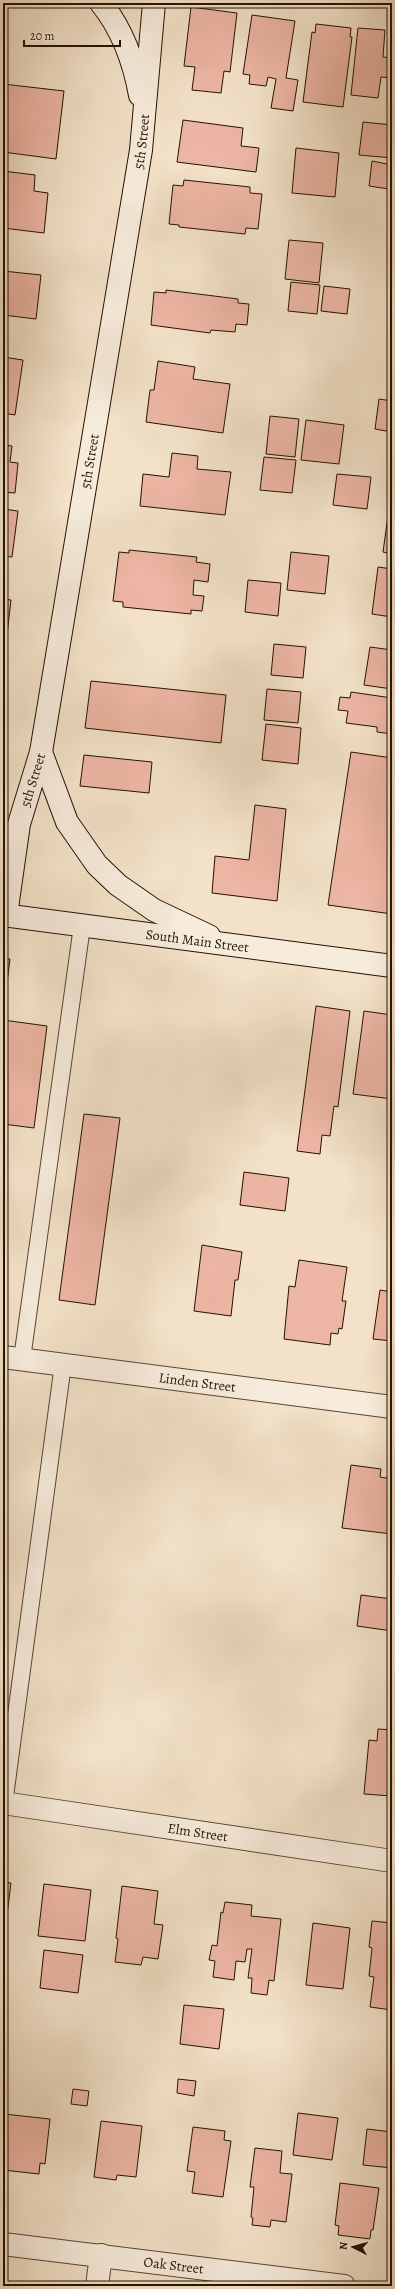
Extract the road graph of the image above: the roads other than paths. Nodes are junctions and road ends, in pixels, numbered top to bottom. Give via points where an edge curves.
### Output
1 (101, 3) edge
2 (154, 3) edge
3 (142, 150) junction
4 (41, 752) junction
5 (5, 915) edge
6 (82, 926) junction
7 (228, 946) junction
8 (392, 966) edge
9 (13, 1358) edge
10 (63, 1364) junction
11 (392, 1407) edge
12 (3, 1804) edge
13 (392, 1861) edge
14 (3, 2244) edge
15 (101, 2255) junction
16 (97, 2286) edge
17 (344, 2286) edge

1 - 3 main road via 120,32 137,78 143,117
2 - 3 main road, 5th Street
3 - 4 main road, 5th Street
4 - 5 main road, 5th Street via 19,824
4 - 7 main road via 67,822 98,865 118,885 154,910
5 - 6 main road, South Main Street
6 - 7 main road, South Main Street
6 - 9 lane
7 - 8 main road, South Main Street
9 - 10 main road, Linden Street
10 - 11 main road, Linden Street
10 - 12 lane
12 - 13 main road, Elm Street
14 - 15 main road, Oak Street
15 - 16 main road
15 - 17 main road, Oak Street

